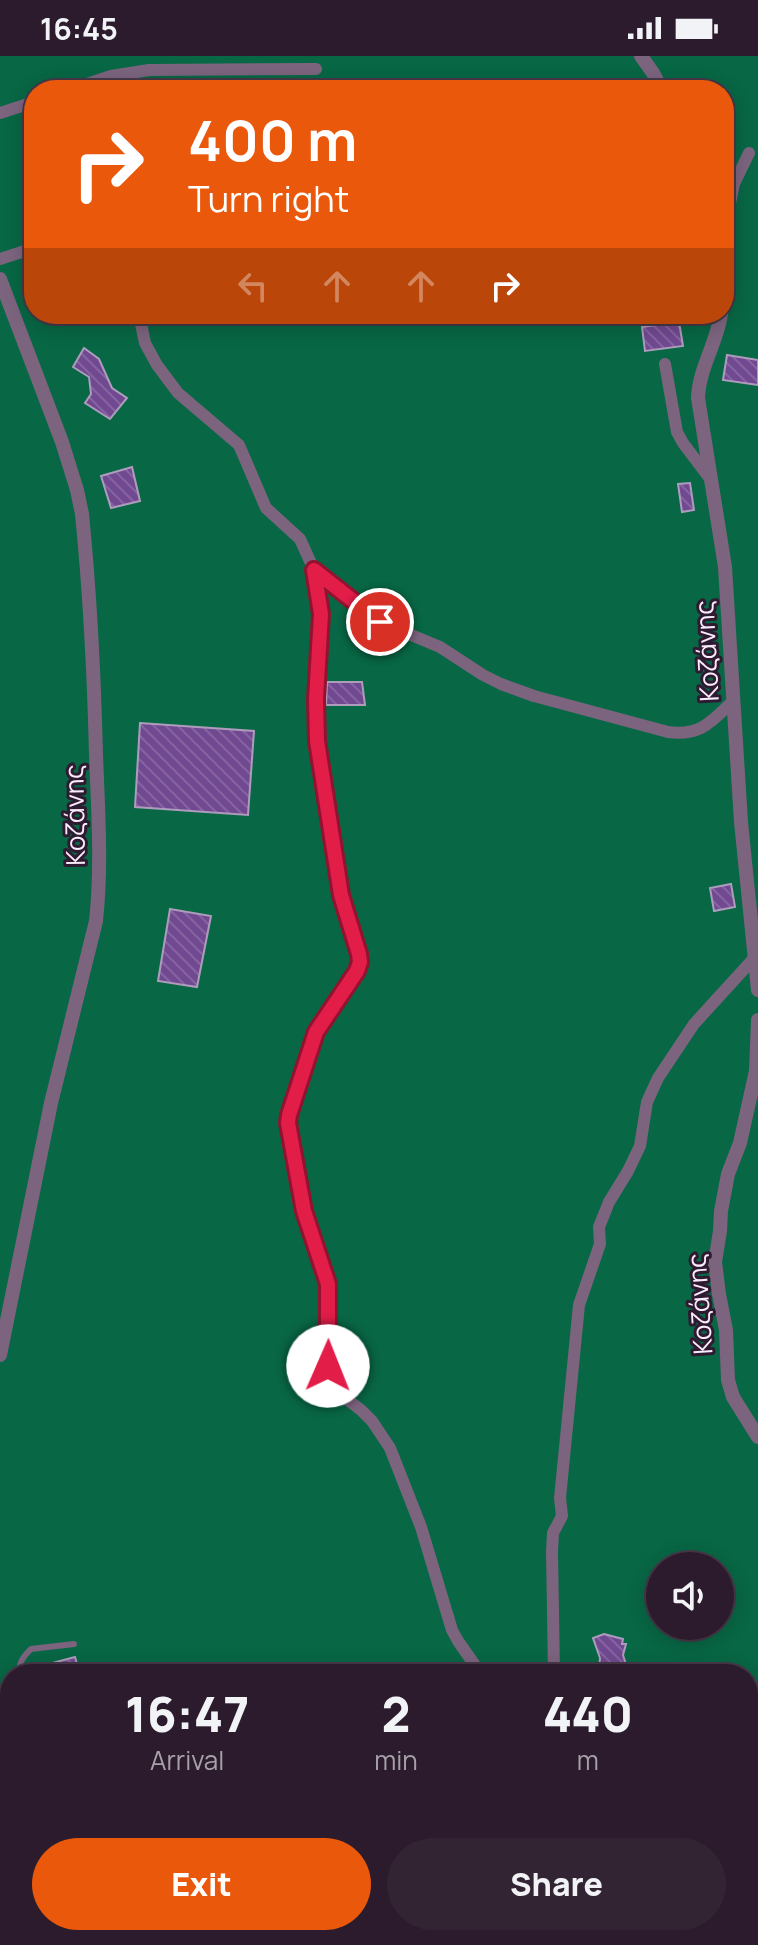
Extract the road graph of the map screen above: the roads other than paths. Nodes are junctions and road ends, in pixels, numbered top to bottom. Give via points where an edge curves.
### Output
1 (641, 56) edge
2 (316, 69) dead end
3 (99, 80) edge
4 (657, 80) edge
5 (24, 105) edge
6 (0, 113) edge
7 (749, 153) dead end
8 (734, 184) edge
9 (24, 251) edge
10 (0, 259) edge
11 (0, 279) edge
12 (141, 324) edge
13 (720, 324) edge
14 (665, 364) dead end
15 (711, 480) junction
16 (314, 570) junction
17 (733, 701) junction
18 (756, 956) junction
19 (758, 990) edge
20 (758, 1020) edge
21 (0, 1355) edge
22 (758, 1437) edge
23 (74, 1644) dead end
24 (20, 1664) edge
25 (474, 1664) edge
26 (554, 1664) edge

1 - 4 street
2 - 3 street via 149,70
5 - 6 street
7 - 8 street
9 - 10 street
11 - 21 street, Κοζάνης via 62,442 82,514 99,841 96,921 51,1103
12 - 16 street via 145,343 163,374 239,445 266,508 300,539
13 - 15 street, Κοζάνης via 698,398
14 - 15 street via 677,432
15 - 17 street, Κοζάνης via 725,567
16 - 17 street via 380,622 534,696 684,734 708,725
16 - 25 street via 321,614 319,754 341,895 360,962 316,1032 288,1123 304,1211 328,1284 332,1384 372,1421 390,1448 452,1630
17 - 18 street, Κοζάνης
18 - 19 street, Κοζάνης
18 - 26 street via 694,1024 658,1078 647,1102 640,1146 599,1227 600,1244 579,1305 562,1516 553,1533
20 - 22 street, Κοζάνης via 756,1071 728,1174 715,1262 728,1380
23 - 24 lane via 31,1649

